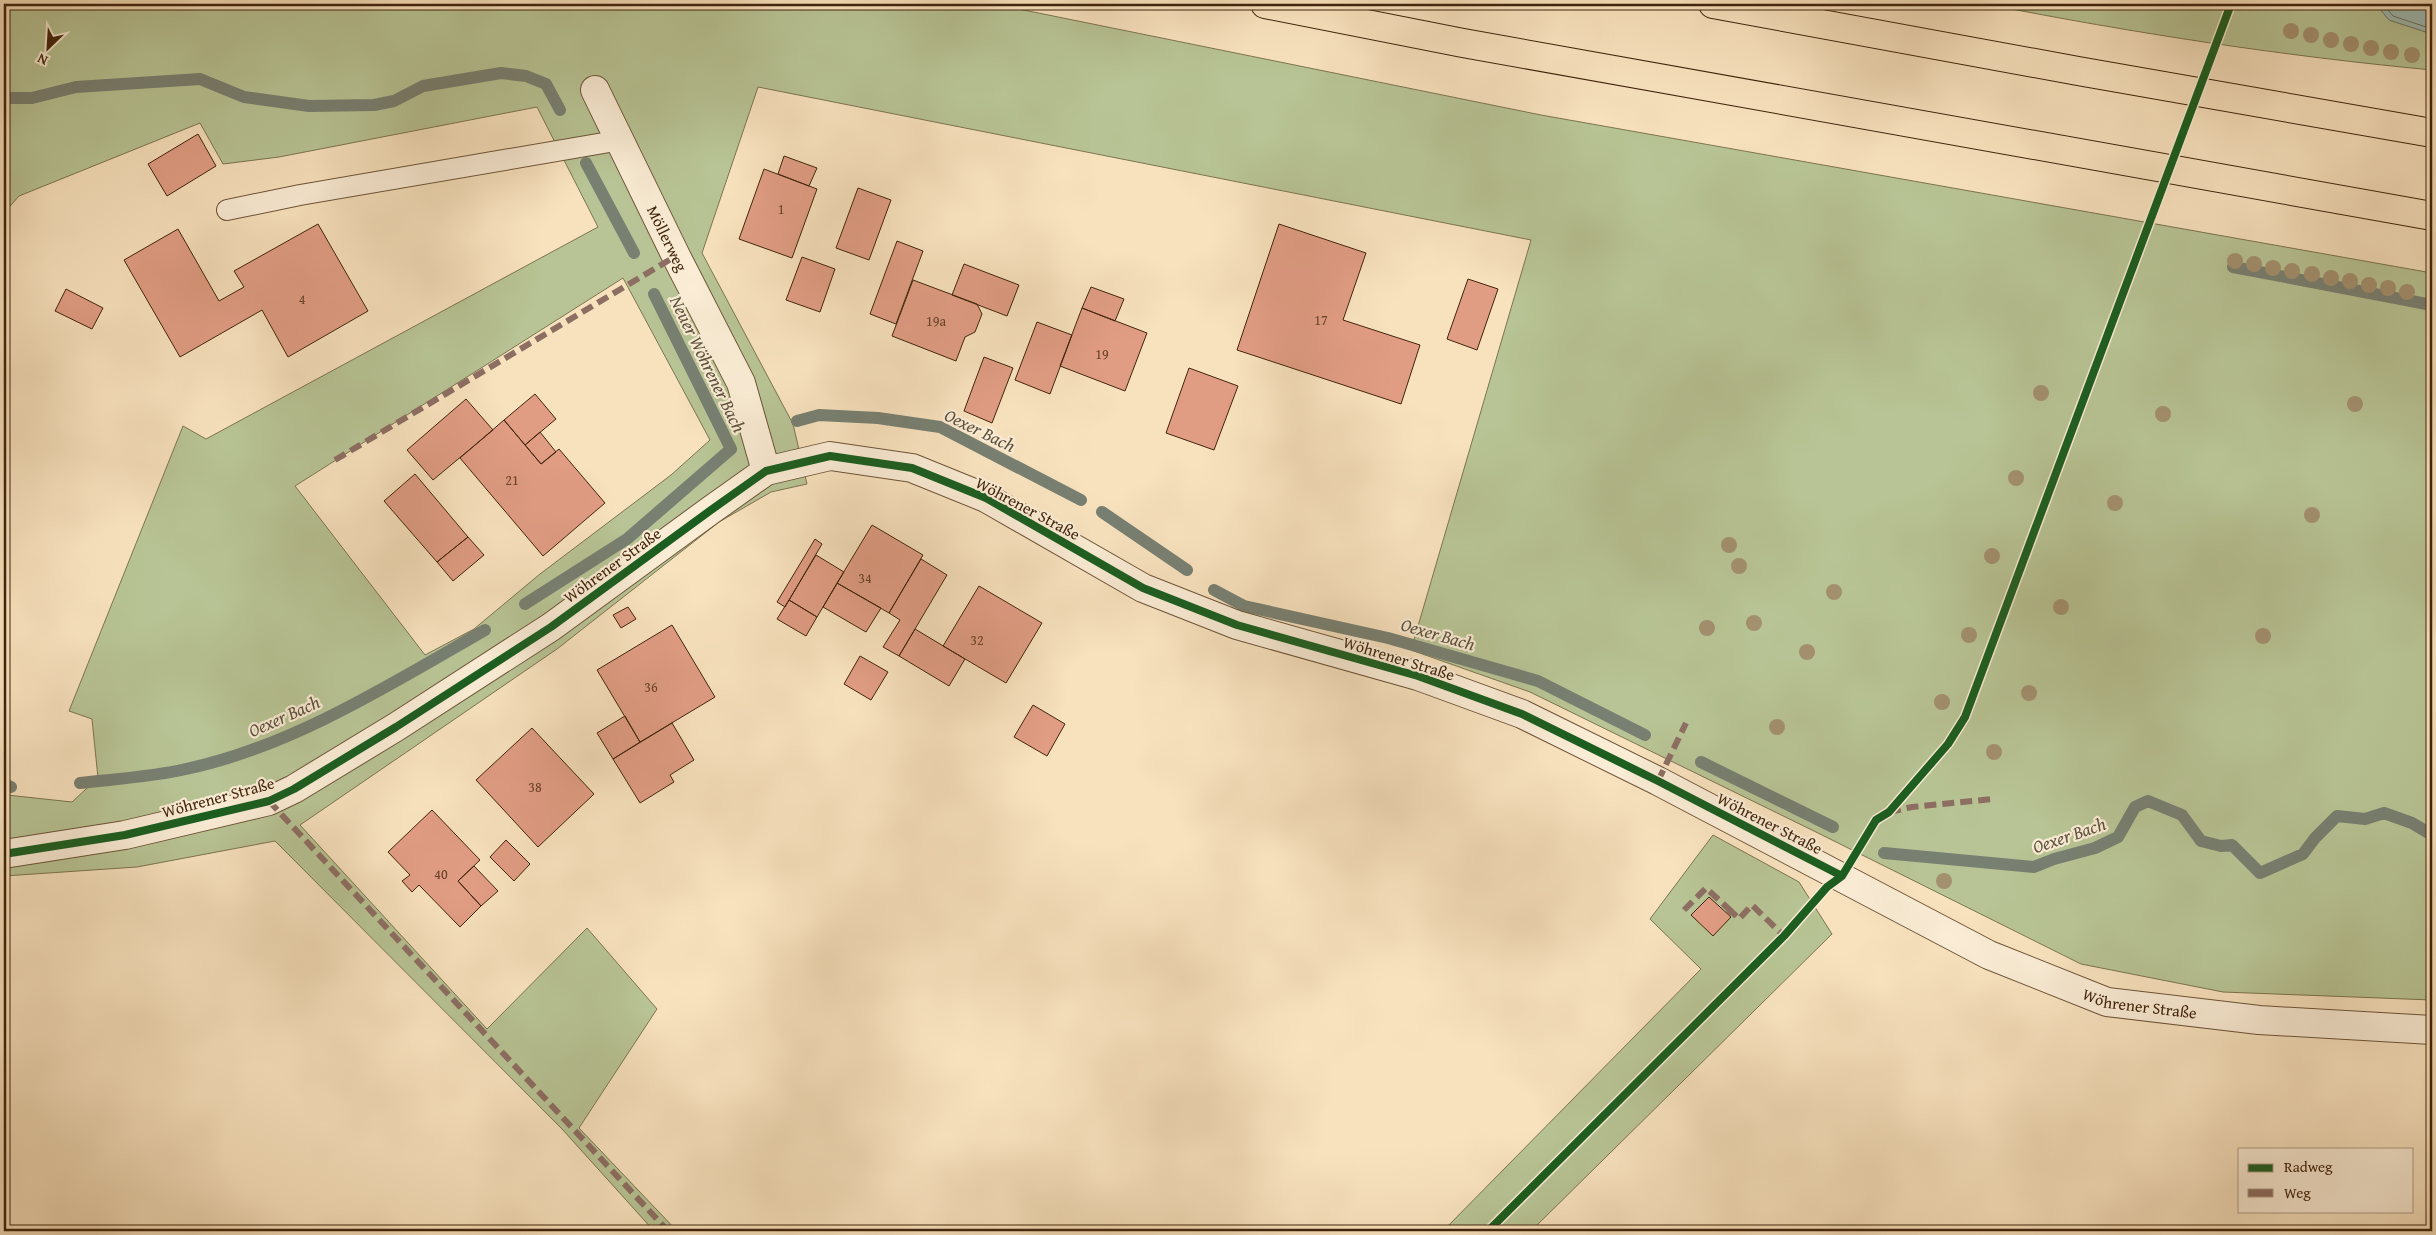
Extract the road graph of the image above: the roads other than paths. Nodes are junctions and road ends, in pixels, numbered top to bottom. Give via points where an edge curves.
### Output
1 (1265, 4) edge
2 (1713, 4) edge
3 (596, 90) dead end
4 (2432, 133) edge
5 (621, 140) junction
6 (227, 210) dead end
7 (2432, 216) edge
8 (766, 471) junction
9 (4, 854) edge
10 (2432, 1030) edge

1 - 7 highway via 1463,43
2 - 4 highway
3 - 5 street, Möllerweg
5 - 6 lane
5 - 8 street, Möllerweg via 741,383
8 - 9 street, Wöhrener Straße via 551,627 294,789 269,801 196,820
8 - 10 street, Wöhrener Straße via 830,456 912,468 986,498 1143,588 1236,625 1418,676 1522,714 1658,780 1989,955 2107,1002 2259,1020

